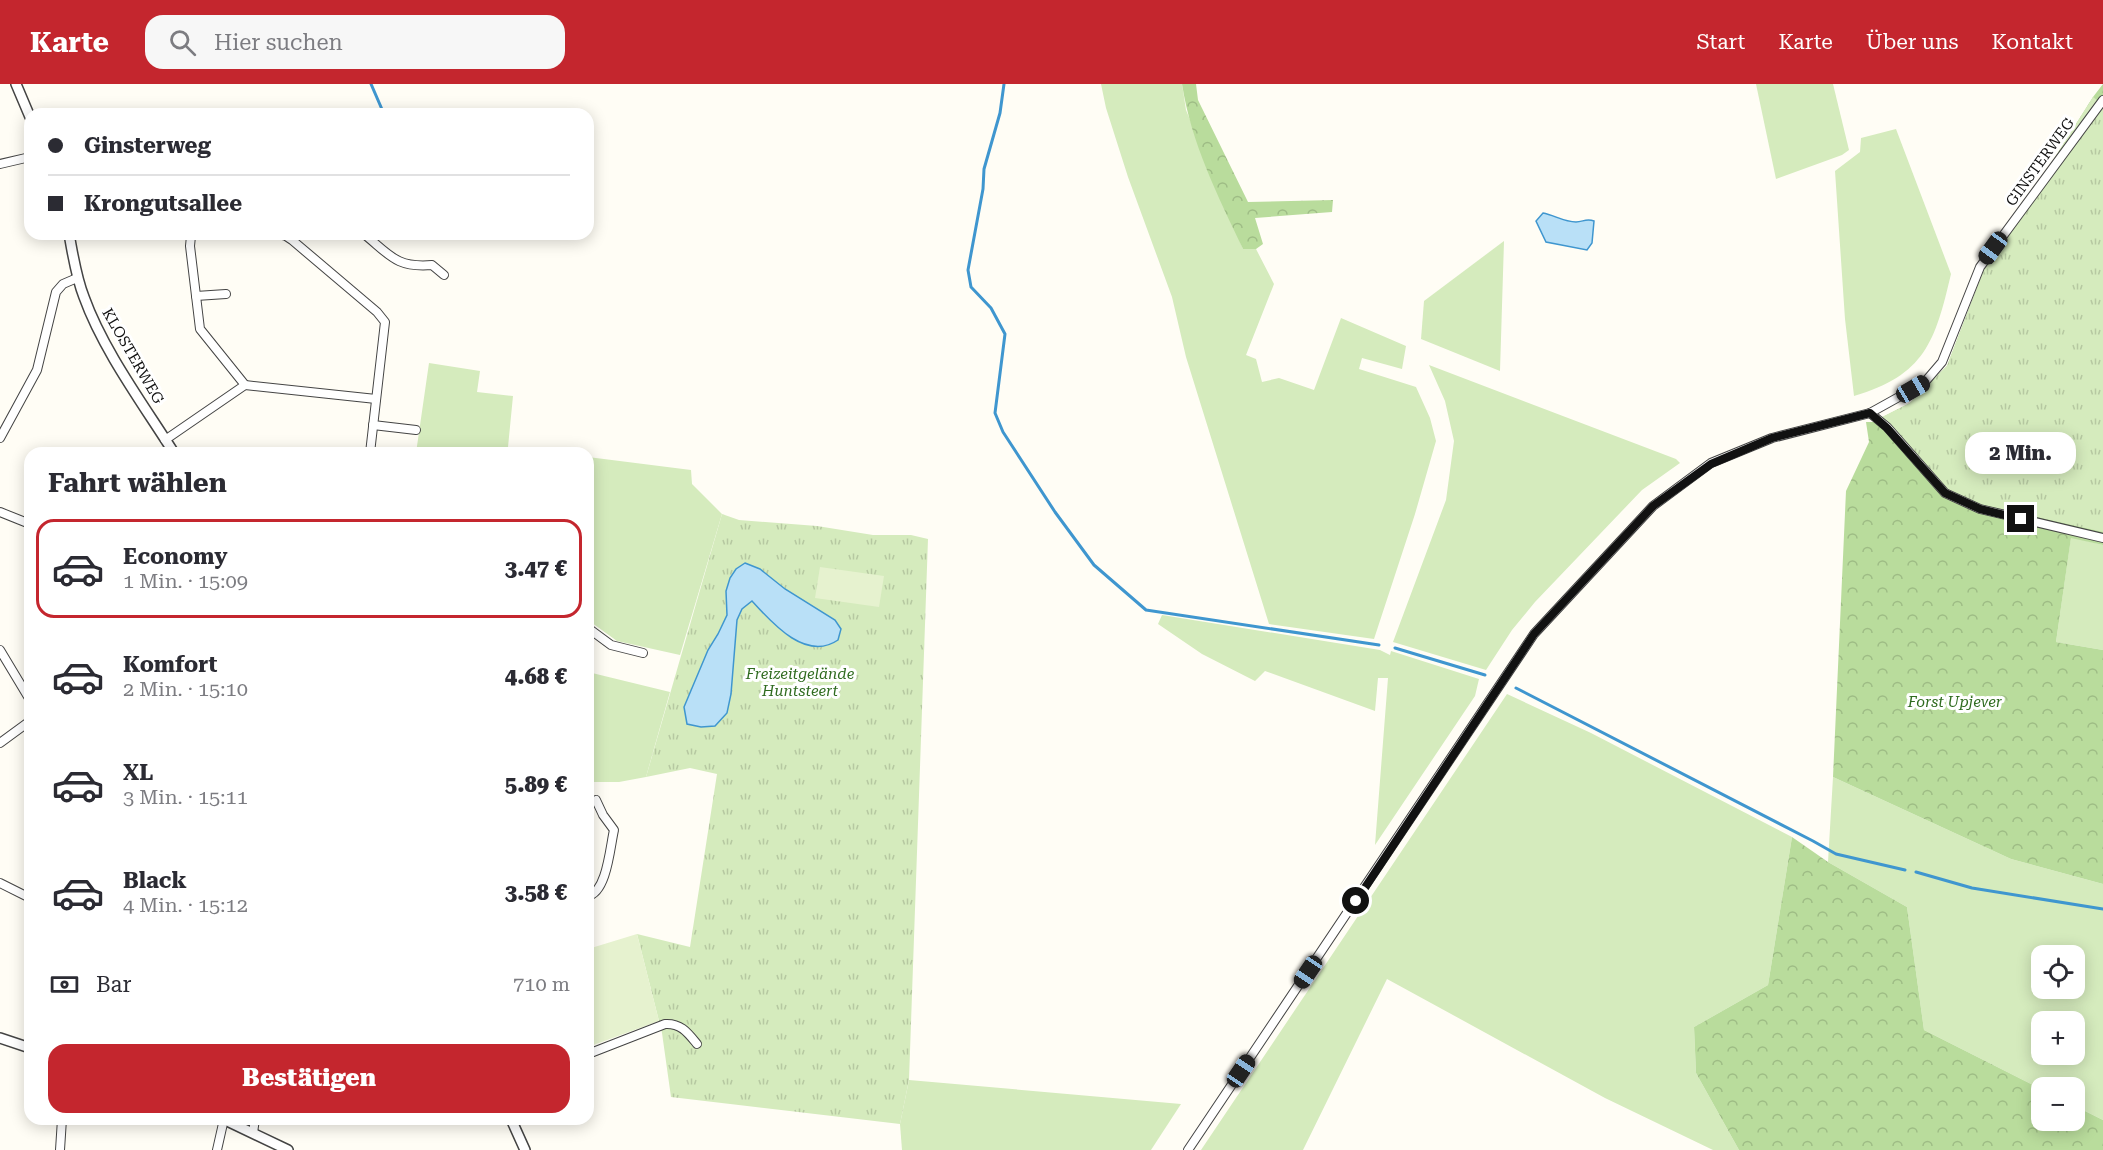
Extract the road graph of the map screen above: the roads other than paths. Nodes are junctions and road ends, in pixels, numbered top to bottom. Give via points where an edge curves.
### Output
1 (16, 84) edge
2 (2103, 100) edge
3 (26, 108) edge
4 (24, 158) edge
5 (0, 164) edge
6 (70, 240) edge
7 (191, 240) edge
8 (292, 240) edge
9 (371, 240) edge
10 (444, 275) dead end
11 (77, 278) junction
12 (226, 294) dead end
13 (196, 296) junction
14 (245, 385) junction
15 (376, 399) junction
16 (1870, 413) junction
17 (373, 425) junction
18 (416, 430) dead end
19 (0, 438) edge
20 (165, 440) junction
21 (170, 447) edge
22 (371, 447) edge
23 (0, 512) edge
24 (24, 522) edge
25 (2103, 538) edge
26 (594, 632) edge
27 (0, 650) edge
28 (643, 653) dead end
29 (24, 690) edge
30 (24, 725) edge
31 (0, 743) edge
32 (596, 800) dead end
33 (0, 884) edge
34 (594, 894) edge
35 (24, 895) edge
36 (0, 1038) edge
37 (697, 1044) dead end
38 (24, 1046) edge
39 (594, 1051) edge
40 (62, 1125) edge
41 (222, 1125) edge
42 (236, 1125) edge
43 (254, 1125) edge
44 (515, 1125) edge
45 (253, 1133) junction
46 (60, 1150) edge
47 (217, 1150) edge
48 (288, 1150) edge
49 (525, 1150) edge
50 (1188, 1150) edge

1 - 3 street
2 - 16 street, GINSTERWEG via 1980,267 1942,362 1924,383
4 - 5 street
6 - 11 street, KLOSTERWEG
7 - 13 street
8 - 15 street via 385,322
9 - 10 street via 400,263 432,265
11 - 19 street via 56,292 37,370
11 - 20 street, KLOSTERWEG via 92,318
12 - 13 street
13 - 14 street via 200,329
14 - 15 street
14 - 20 street
15 - 17 street
16 - 25 street via 1945,493 1980,509
16 - 50 street, GINSTERWEG via 1772,438 1711,464 1653,506 1542,625
17 - 18 street
17 - 22 street
20 - 21 street, KLOSTERWEG
23 - 24 street
26 - 28 street via 611,645
27 - 29 street
30 - 31 street
32 - 34 street via 614,830 602,886
33 - 35 street
36 - 38 street
37 - 39 street via 685,1029 673,1023
40 - 46 street
41 - 47 street
42 - 45 street
43 - 45 street
44 - 49 street
45 - 48 street

